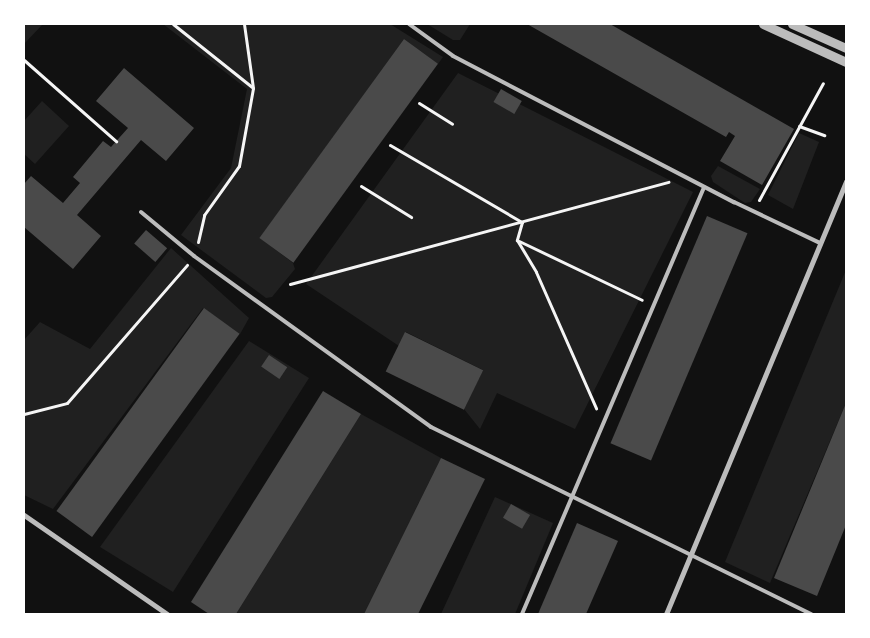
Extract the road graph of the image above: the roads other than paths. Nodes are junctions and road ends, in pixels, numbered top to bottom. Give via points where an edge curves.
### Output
1 (409, 24) edge
2 (763, 24) edge
3 (792, 24) edge
4 (846, 48) edge
5 (846, 62) edge
6 (846, 181) edge
7 (704, 187) junction
8 (141, 212) dead end
9 (820, 243) junction
10 (572, 495) junction
11 (24, 516) edge
12 (691, 552) junction
13 (167, 614) edge
14 (522, 614) edge
15 (666, 614) edge
16 (810, 614) edge

1 - 7 lane via 453,56
2 - 5 street
3 - 4 street
6 - 9 street
7 - 9 lane
7 - 10 lane
8 - 10 lane via 194,256 431,427
9 - 12 street
10 - 12 lane
10 - 14 lane
11 - 13 street
12 - 15 street
12 - 16 lane

